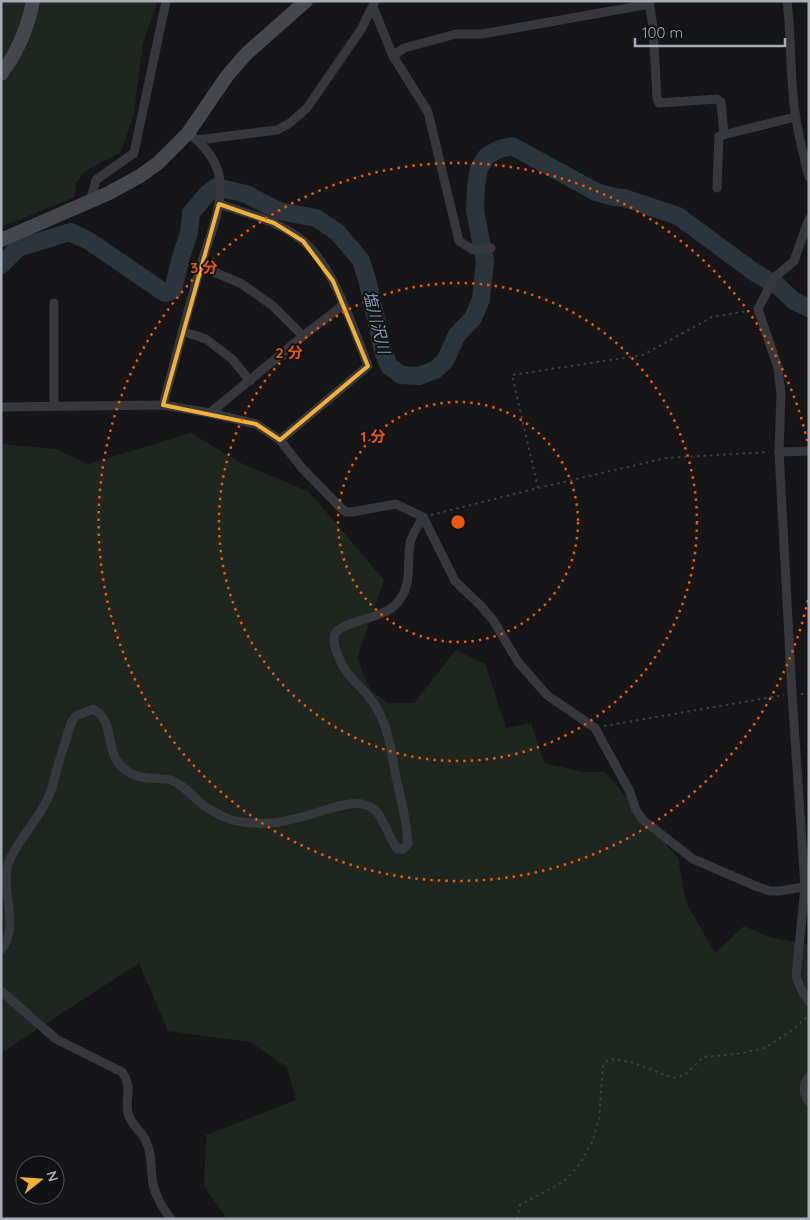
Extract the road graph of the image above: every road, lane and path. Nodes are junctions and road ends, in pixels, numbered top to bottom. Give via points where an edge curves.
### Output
1 (34, 1) edge
2 (166, 1) edge
3 (306, 1) edge
4 (787, 1) edge
5 (649, 2) edge
6 (374, 4) edge
7 (392, 56) junction
8 (1, 74) edge
9 (796, 118) junction
10 (724, 135) junction
11 (193, 137) junction
12 (809, 177) edge
13 (716, 188) dead end
14 (90, 202) junction
15 (219, 204) junction
16 (809, 218) edge
17 (1, 240) edge
18 (491, 248) dead end
19 (200, 266) junction
20 (54, 303) dead end
21 (343, 306) junction
22 (758, 309) junction
23 (182, 331) junction
24 (303, 336) junction
25 (250, 381) junction
26 (163, 405) junction
27 (54, 406) junction
28 (1, 408) edge
29 (210, 413) junction
30 (280, 440) junction
31 (809, 451) edge
32 (779, 452) junction
33 (538, 488) junction
34 (423, 517) junction
35 (792, 694) junction
36 (809, 694) edge
37 (595, 728) junction
38 (807, 886) edge
39 (1, 950) edge
40 (1, 991) edge
41 (809, 1002) edge
42 (809, 1014) edge
43 (809, 1077) edge
44 (809, 1102) edge
45 (171, 1219) edge
46 (517, 1219) edge

1 - 8 main road via 18,47
2 - 14 street via 134,153 96,180
3 - 11 main road via 246,54 227,76
4 - 9 street
5 - 7 street via 482,34 456,34 404,48
5 - 10 street via 659,103 717,99 721,102
6 - 7 street
6 - 11 street via 362,28 307,108 290,124 277,130
7 - 18 street via 428,112 459,242 473,250
9 - 10 street
9 - 12 street
10 - 13 street via 719,136
11 - 14 main road via 140,176
11 - 15 street via 210,156 219,175
14 - 17 main road
15 - 19 street
15 - 21 street via 274,223 304,241 317,255
16 - 22 street via 794,262 774,278
19 - 23 street
19 - 24 street via 242,284 273,306
20 - 27 street
21 - 24 street
21 - 30 street via 368,366
22 - 32 street via 778,368 781,394
22 - 33 path via 712,317 643,355 512,375
23 - 25 street via 206,339 232,359
23 - 26 street
24 - 25 street
25 - 29 street
26 - 27 street
26 - 29 street
27 - 28 street
29 - 30 street via 256,424
30 - 34 street via 301,467 346,512 396,504
31 - 32 street
32 - 33 path via 666,458
32 - 35 street
33 - 34 path
34 - 37 street via 455,580 493,620 518,662 547,695
34 - 39 street via 410,543 410,571 400,599 384,614 342,627 335,634 334,644 342,666 375,704 386,731 408,844 403,849 394,846 376,812 363,804 340,805 272,823 246,823 224,817 204,806 172,780 129,774 114,755 101,714 93,709 72,721 49,797 8,864 10,928
35 - 36 path
35 - 37 path
35 - 38 street
37 - 38 street via 643,820 693,860 770,891
38 - 41 street via 796,977
40 - 45 street via 56,1039 122,1072 127,1079 127,1111 151,1153 153,1183
42 - 46 path via 765,1048 703,1057 685,1075 673,1078 634,1062 608,1060 603,1066 594,1140 580,1164 563,1182 520,1205
43 - 44 street via 804,1089

